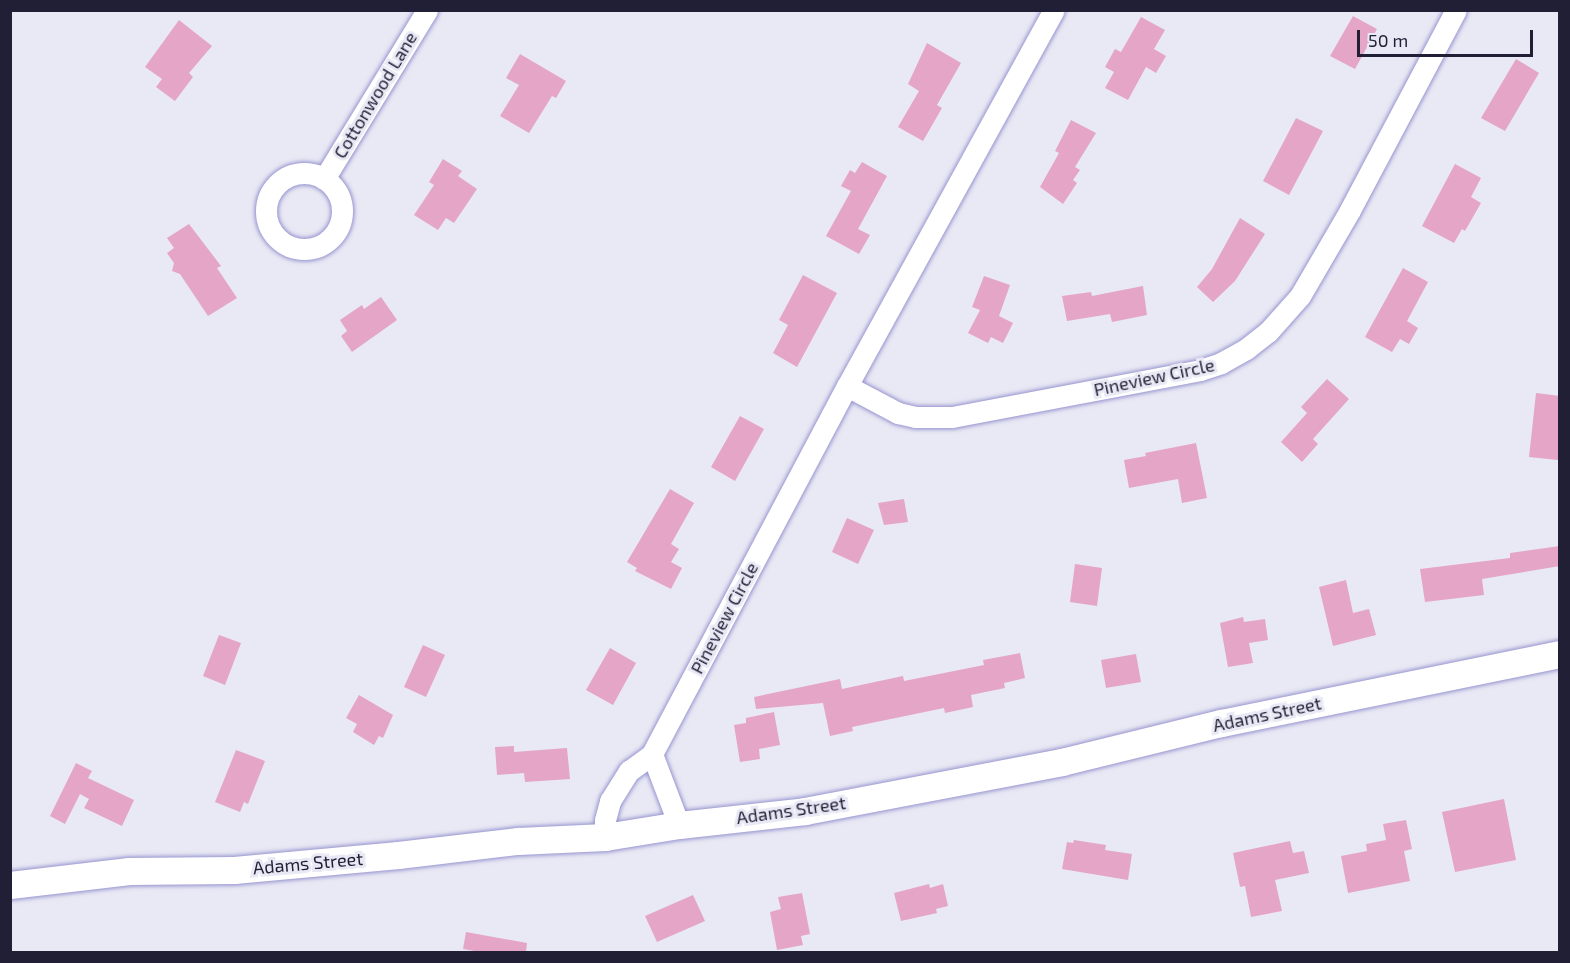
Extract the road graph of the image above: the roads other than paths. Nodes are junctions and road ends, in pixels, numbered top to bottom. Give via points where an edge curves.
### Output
1 (427, 10) edge
2 (1054, 10) edge
3 (1456, 10) edge
4 (324, 179) dead end
5 (847, 386) junction
6 (1560, 654) edge
7 (652, 754) junction
8 (679, 825) junction
9 (605, 837) junction
10 (10, 885) edge

1 - 4 street, Cottonwood Lane
2 - 5 street, Pineview Circle
3 - 5 street, Pineview Circle via 1300,296 1268,332 1245,349 1200,370 952,417 898,413
5 - 7 street, Pineview Circle
6 - 8 street, Adams Street via 1221,723 1062,762 805,811
7 - 8 street
7 - 9 street, Pineview Circle via 629,771 610,801
8 - 9 street, Adams Street
9 - 10 street, Adams Street via 518,841 234,870 129,871

